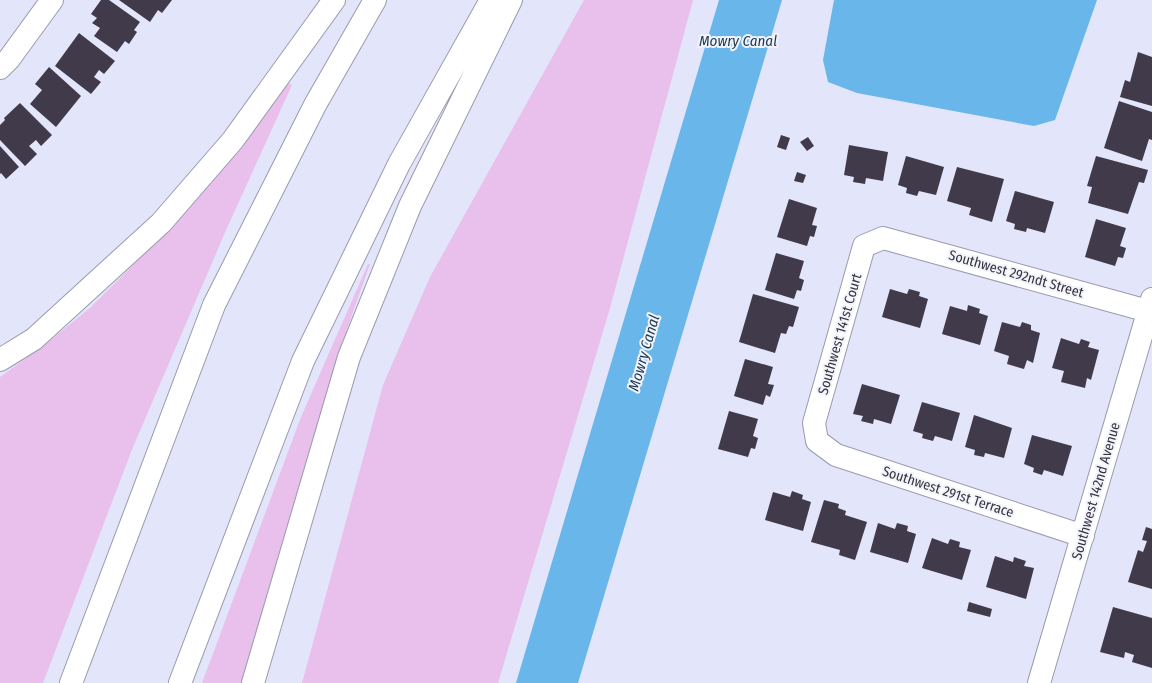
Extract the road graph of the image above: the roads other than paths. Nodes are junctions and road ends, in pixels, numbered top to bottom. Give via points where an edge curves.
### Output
1 (52, 0) edge
2 (334, 0) edge
3 (375, 0) edge
4 (491, 0) edge
5 (511, 0) edge
6 (0, 68) edge
7 (883, 238) joint
8 (1150, 305) edge
9 (0, 360) edge
10 (817, 441) joint
11 (1083, 536) junction
12 (71, 683) edge
13 (180, 683) edge
14 (253, 683) edge
15 (1039, 683) edge

1 - 6 main road
2 - 9 main road via 233,140 161,223 34,339
3 - 12 main road via 315,105 214,305
4 - 13 main road via 399,164 303,361
5 - 14 main road via 410,206 349,357
7 - 8 main road, Southwest 292ndt Street
7 - 10 main road, Southwest 141st Court via 864,246 814,423
8 - 11 main road, Southwest 142nd Avenue
10 - 11 main road, Southwest 291st Terrace via 836,455
11 - 15 main road, Southwest 142nd Avenue

